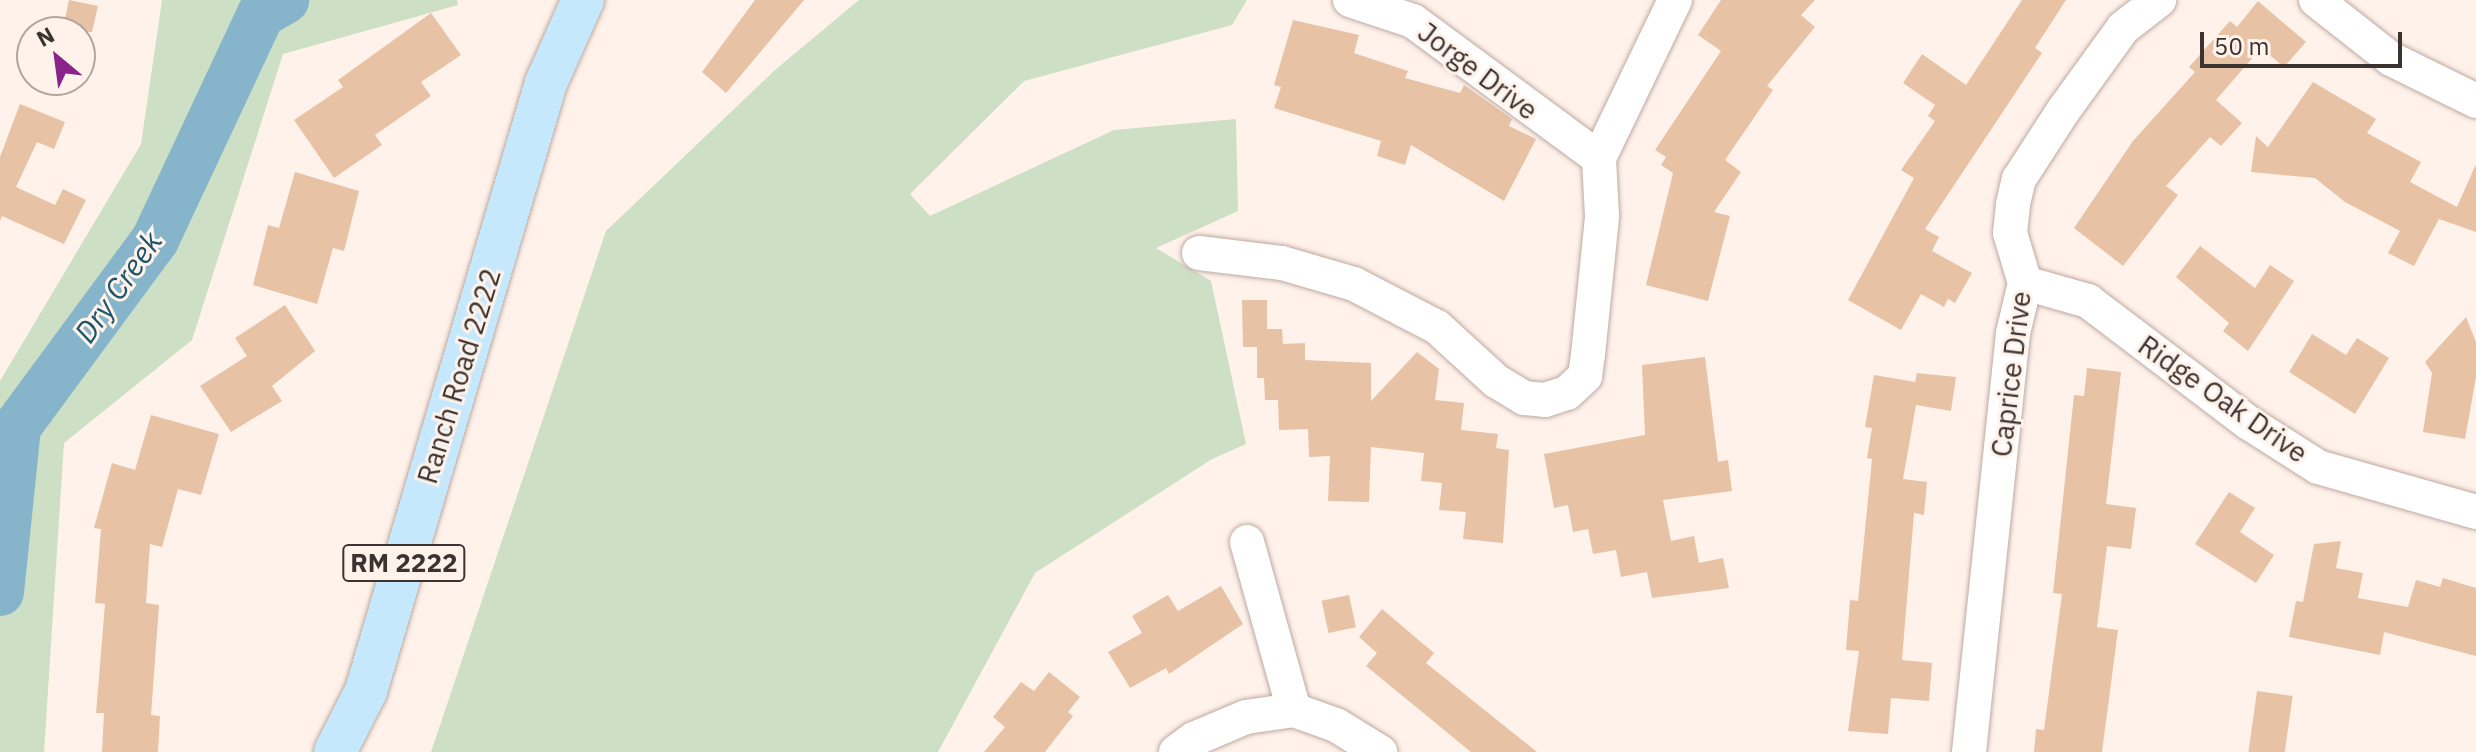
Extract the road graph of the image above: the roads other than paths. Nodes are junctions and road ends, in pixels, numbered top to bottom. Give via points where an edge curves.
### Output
1 (583, 0) edge
2 (1350, 0) edge
3 (1675, 0) edge
4 (2159, 0) edge
5 (2316, 0) edge
6 (2476, 101) edge
7 (1599, 158) junction
8 (1199, 253) dead end
9 (2025, 283) junction
10 (2476, 512) edge
11 (1247, 542) dead end
12 (1294, 710) junction
13 (335, 752) edge
14 (1176, 752) edge
15 (1380, 752) edge
16 (1969, 752) edge

1 - 13 main road, Ranch Road 2222 / RM 2222 via 546,83 366,691
2 - 7 street, Jorge Drive via 1413,21
3 - 7 street
4 - 9 street, Caprice Drive via 2123,28 2019,179 2010,233
5 - 6 street via 2391,59
7 - 8 street via 1602,216 1585,376 1567,393 1545,400 1524,398 1496,381 1437,327 1395,301 1282,263
9 - 10 street, Ridge Oak Drive via 2088,301 2249,423 2318,467
9 - 16 street, Caprice Drive via 2013,333
11 - 12 street
12 - 14 street via 1246,717
12 - 15 street via 1336,725

